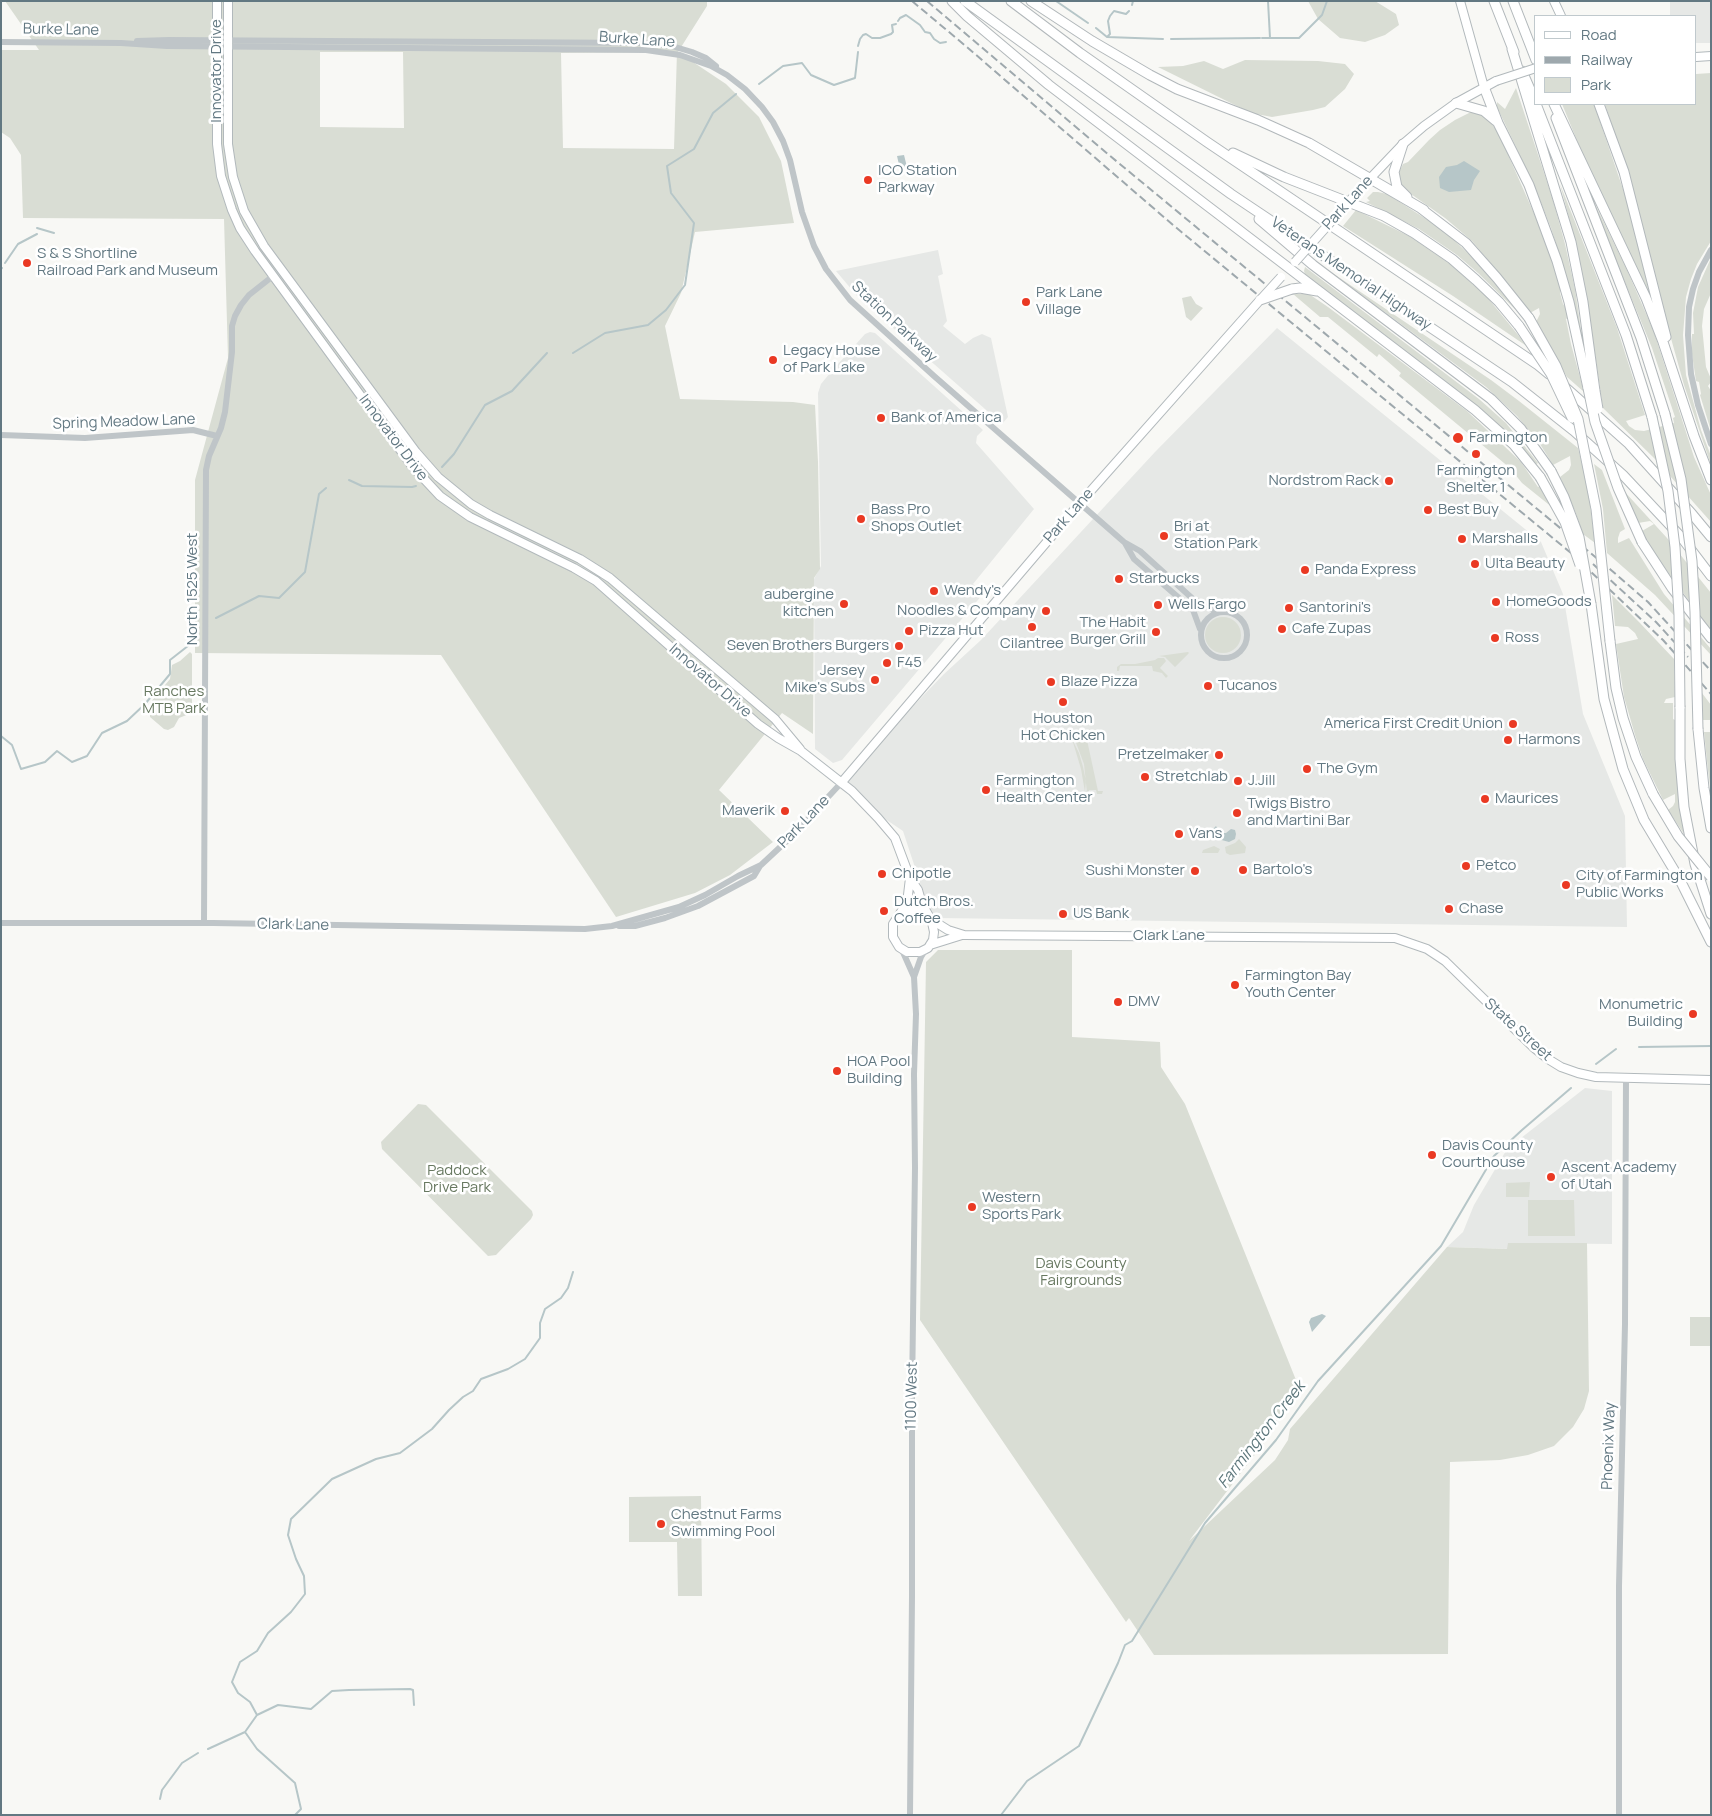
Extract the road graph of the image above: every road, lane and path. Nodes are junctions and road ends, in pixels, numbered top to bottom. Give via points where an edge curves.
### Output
1 (217, 1) edge
2 (228, 1) edge
3 (952, 1) edge
4 (965, 1) edge
5 (1011, 1) edge
6 (1032, 1) edge
7 (1460, 1) edge
8 (1494, 1) edge
9 (1513, 1) edge
10 (1554, 1) edge
11 (1561, 15) edge
12 (1, 42) edge
13 (217, 43) junction
14 (228, 43) junction
15 (1512, 49) junction
16 (1534, 55) edge
17 (1697, 56) edge
18 (1711, 56) edge
19 (1534, 69) edge
20 (720, 71) joint
21 (1484, 87) junction
22 (1534, 98) edge
23 (1456, 103) junction
24 (1537, 105) edge
25 (1553, 105) edge
26 (1553, 105) edge
27 (1600, 105) edge
28 (1498, 123) junction
29 (1207, 142) junction
30 (1403, 144) junction
31 (1370, 179) junction
32 (1231, 194) junction
33 (1424, 210) junction
34 (1711, 250) edge
35 (1292, 265) junction
36 (273, 276) junction
37 (1320, 292) junction
38 (1260, 300) junction
39 (1678, 386) junction
40 (1591, 389) junction
41 (1, 435) edge
42 (217, 436) junction
43 (1711, 444) edge
44 (1583, 446) junction
45 (1711, 480) edge
46 (1080, 503) junction
47 (1711, 537) edge
48 (1124, 542) junction
49 (1711, 576) edge
50 (1591, 604) junction
51 (1217, 612) junction
52 (1200, 629) junction
53 (1711, 638) edge
54 (801, 751) junction
55 (842, 782) junction
56 (1711, 828) edge
57 (1711, 877) edge
58 (910, 878) junction
59 (1711, 914) edge
60 (898, 916) junction
61 (931, 918) junction
62 (1, 923) edge
63 (204, 923) junction
64 (585, 929) joint
65 (964, 934) junction
66 (1373, 937) joint
67 (1711, 942) edge
68 (928, 947) junction
69 (902, 950) junction
70 (914, 977) junction
71 (1626, 1078) junction
72 (1711, 1080) edge
73 (910, 1815) edge
74 (1619, 1815) edge

1 - 13 main road, Innovator Drive
2 - 14 main road, Innovator Drive
3 - 35 highway via 1049,85
4 - 32 highway, Veterans Memorial Highway
5 - 29 highway, Veterans Memorial Highway
6 - 31 highway via 1150,75 1301,139
7 - 21 main road
8 - 15 highway
9 - 16 highway
10 - 11 main road
12 - 13 street, Burke Lane via 121,44 157,40
13 - 14 street, Burke Lane
13 - 36 main road, Innovator Drive via 217,144 224,188 240,228
14 - 20 street, Burke Lane via 646,50 680,55
14 - 54 main road, Innovator Drive via 229,155 236,188 249,222 422,461 471,504 580,559 610,578 775,720
15 - 22 highway
15 - 40 highway via 1571,242 1581,291
17 - 18 main road
19 - 21 main road, Park Lane, bridge
20 - 46 street, Station Parkway via 751,94 778,131 790,160 809,234 823,264 842,291 858,309
21 - 23 main road, Park Lane
21 - 28 highway
23 - 28 highway via 1484,111
23 - 30 main road, Park Lane
24 - 59 highway, bridge via 1626,334 1652,417 1666,477 1679,605 1680,758 1684,807 1695,864
25 - 39 highway via 1646,298
26 - 56 highway, bridge via 1560,132 1641,338 1681,479 1692,554 1701,766
27 - 39 highway via 1632,200
28 - 40 highway via 1529,185 1557,261
29 - 44 highway, bridge via 1284,177 1384,216 1452,259 1499,302 1534,347 1554,378
29 - 47 highway, Veterans Memorial Highway via 1538,365 1629,444
30 - 31 main road, Park Lane
30 - 33 highway via 1394,180 1403,194
31 - 33 highway
31 - 35 main road, Park Lane, bridge
32 - 49 highway, Veterans Memorial Highway via 1512,382 1574,430 1655,508
32 - 50 highway, bridge via 1313,265 1491,399 1527,437 1551,471 1569,507 1579,537
33 - 44 highway, bridge via 1466,243 1529,318 1570,395
34 - 43 street via 1693,290 1688,335 1691,374
35 - 37 highway
35 - 38 main road, Park Lane, bridge
36 - 42 street, North 1525 West via 249,296 235,316 225,412
36 - 54 main road, Innovator Drive via 409,462 440,496 480,522 596,581 758,724
37 - 38 highway, bridge via 1300,288
37 - 50 highway, bridge via 1490,422 1514,445 1540,477 1565,522
38 - 46 main road, Park Lane
39 - 45 highway
40 - 53 highway, bridge via 1595,422 1624,503 1642,542
41 - 42 street, Spring Meadow Lane via 85,438 193,430
42 - 63 street, North 1525 West via 209,456 206,477
44 - 57 highway, bridge via 1596,509 1616,688 1623,718 1653,794 1678,836
46 - 48 street, Station Parkway
46 - 55 main road, Park Lane
48 - 51 street, Station Parkway via 1140,551 1193,599
48 - 52 street, Station Parkway via 1134,559 1194,610
50 - 67 highway via 1604,699 1622,769 1644,820 1680,880
51 - 52 street via 1210,615
51 - 52 street via 1229,612 1245,624 1247,639 1240,651 1223,658 1213,655 1201,641
54 - 55 main road, Innovator Drive
55 - 58 main road via 894,838
55 - 64 street, Park Lane via 761,865 679,907 612,926
58 - 60 main road via 907,903
58 - 61 main road
60 - 61 main road via 915,911
60 - 69 main road via 892,936
61 - 65 main road, Clark Lane via 948,930
61 - 68 main road via 934,932
62 - 63 street, Clark Lane
63 - 64 street, Clark Lane
65 - 66 main road, Clark Lane
65 - 68 main road, Clark Lane
66 - 71 main road, State Street via 1395,938 1436,955 1548,1059 1578,1073
68 - 69 main road via 915,953
68 - 70 street, 1100 West
69 - 70 street, 1100 West
70 - 73 street, 1100 West
71 - 72 main road, State Street
71 - 74 street, Phoenix Way via 1625,1334 1619,1541

